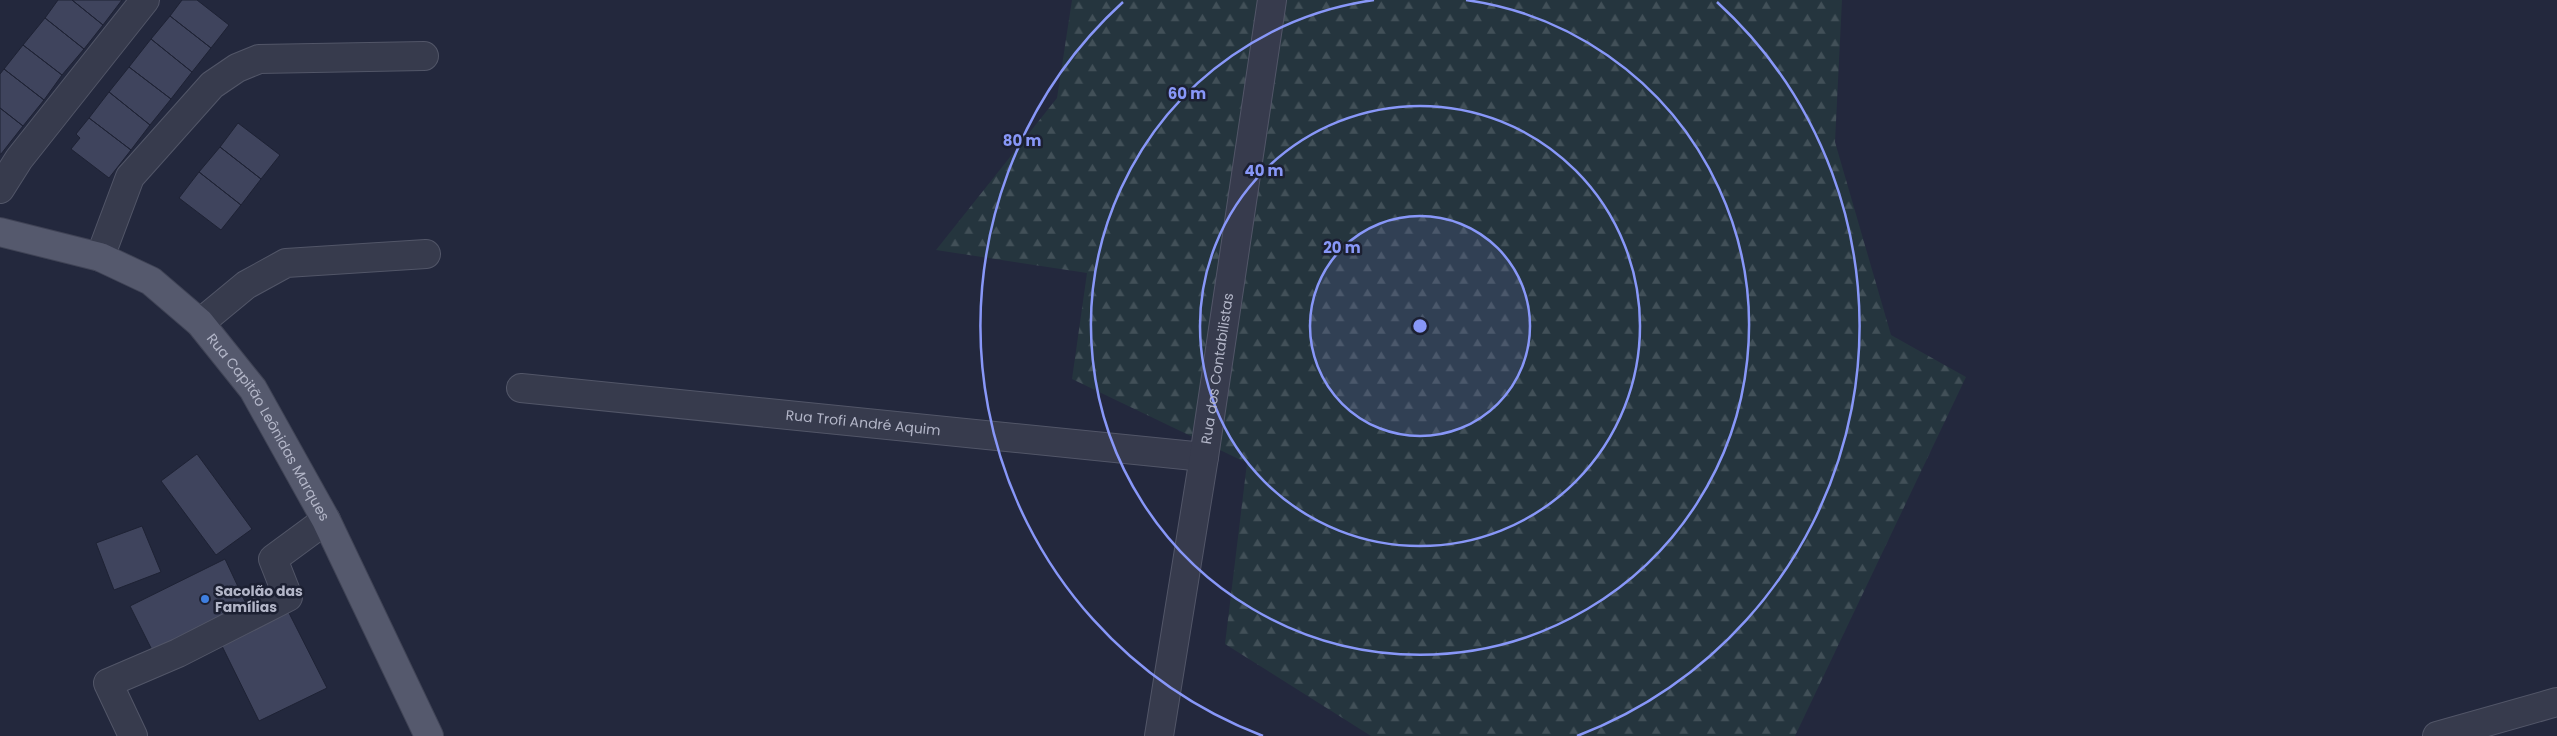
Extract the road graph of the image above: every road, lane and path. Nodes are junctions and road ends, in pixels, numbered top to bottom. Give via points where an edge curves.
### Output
1 (145, 0) edge
2 (1272, 0) edge
3 (424, 56) dead end
4 (0, 189) edge
5 (0, 232) edge
6 (426, 254) dead end
7 (100, 257) junction
8 (200, 323) junction
9 (521, 388) dead end
10 (1204, 457) junction
11 (326, 520) junction
12 (2557, 702) edge
13 (133, 736) edge
14 (430, 736) edge
15 (1159, 736) edge
16 (2437, 736) edge

1 - 4 street via 19,159
2 - 10 street, Rua dos Contabilistas
3 - 7 street via 259,59 237,68 212,85 130,177
5 - 7 main road, Rua Capitão Leônidas Marques
6 - 8 street via 286,263 246,285
7 - 8 main road, Rua Capitão Leônidas Marques via 151,281
8 - 11 main road, Rua Capitão Leônidas Marques via 253,390
9 - 10 street, Rua Trofi André Aquim
10 - 15 street, Rua dos Contabilistas
11 - 13 street via 273,559 288,597 178,653 108,683
11 - 14 main road, Rua Capitão Leônidas Marques
12 - 16 street

